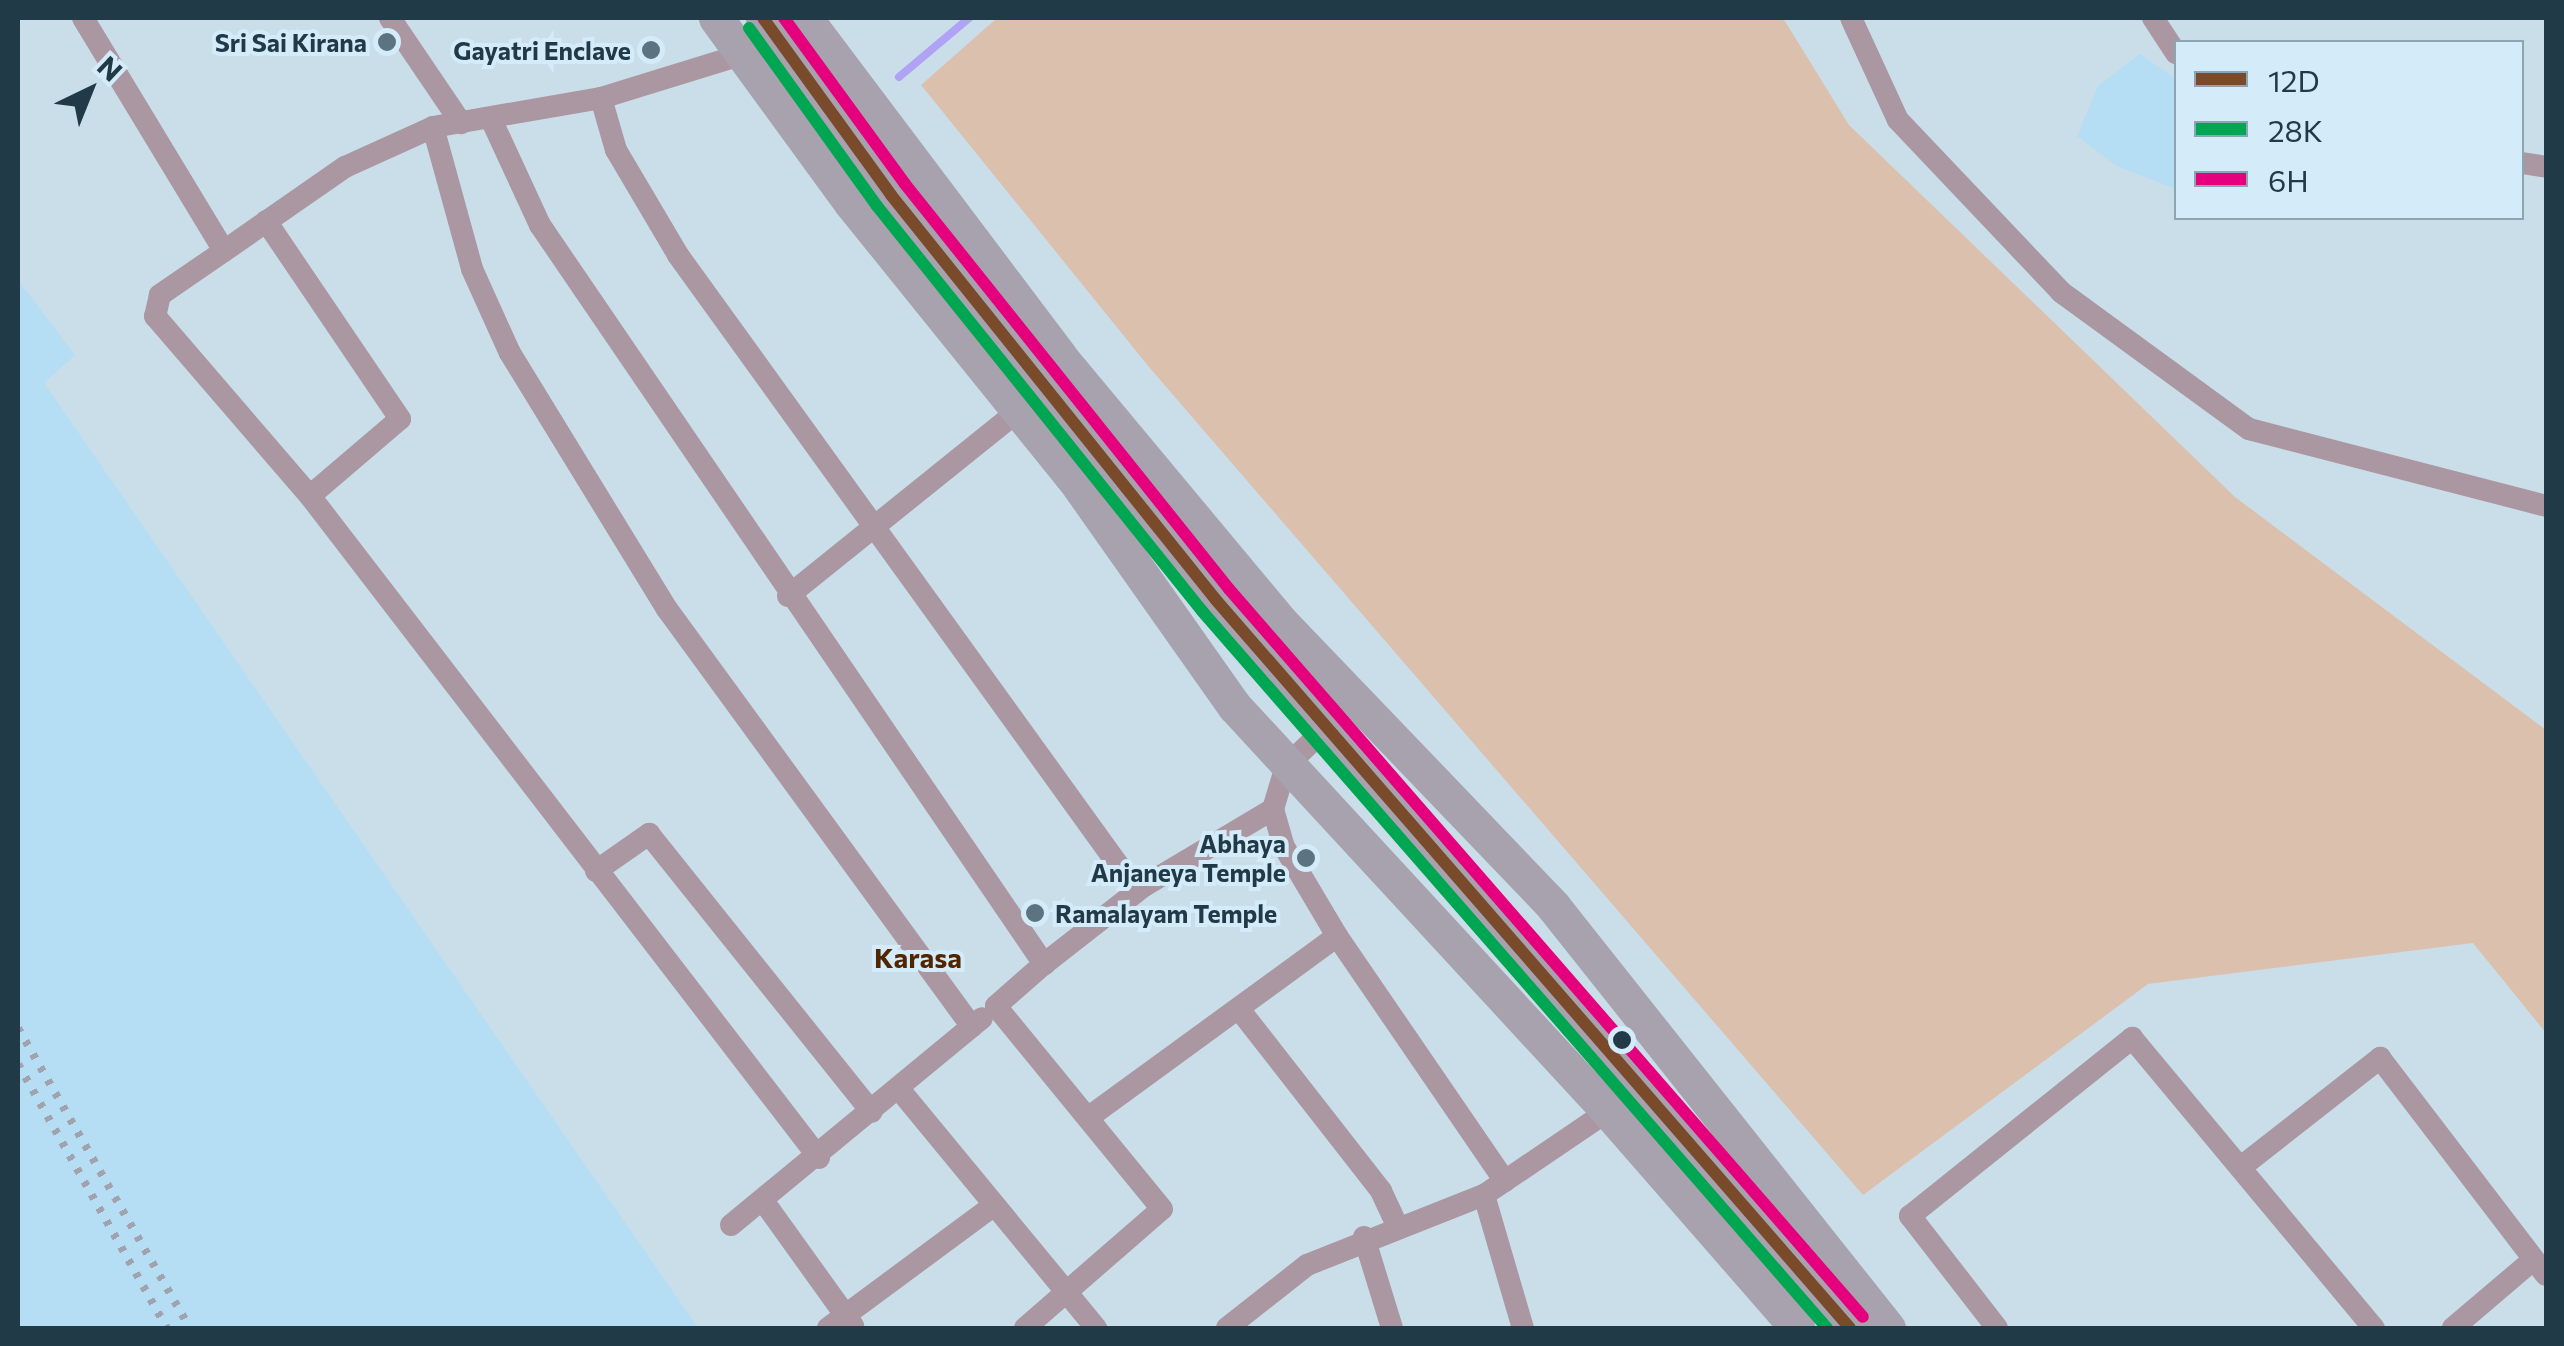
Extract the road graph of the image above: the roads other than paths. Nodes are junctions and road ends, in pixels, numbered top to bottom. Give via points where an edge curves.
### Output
1 (83, 18) edge
2 (390, 18) edge
3 (716, 18) edge
4 (764, 18) edge
5 (804, 18) edge
6 (1852, 18) edge
7 (2153, 18) edge
8 (2174, 50) edge
9 (741, 55) junction
10 (601, 98) junction
11 (492, 119) junction
12 (461, 123) junction
13 (434, 127) junction
14 (266, 221) junction
15 (224, 250) junction
16 (1018, 410) junction
17 (310, 496) junction
18 (2546, 506) edge
19 (872, 525) junction
20 (788, 596) junction
21 (1354, 702) junction
22 (1327, 728) junction
23 (1286, 766) junction
24 (1273, 809) junction
25 (596, 871) junction
26 (1137, 891) junction
27 (1338, 936) junction
28 (1044, 964) junction
29 (996, 1006) junction
30 (1239, 1010) junction
31 (972, 1027) junction
32 (900, 1089) junction
33 (1608, 1111) junction
34 (872, 1112) junction
35 (1088, 1118) junction
36 (820, 1158) junction
37 (2240, 1167) junction
38 (1514, 1175) junction
39 (1484, 1195) junction
40 (764, 1202) junction
41 (993, 1206) junction
42 (731, 1225) dead end
43 (1397, 1225) junction
44 (1364, 1238) junction
45 (2540, 1267) edge
46 (1067, 1292) junction
47 (843, 1324) edge
48 (1025, 1328) edge
49 (1096, 1328) edge
50 (1227, 1328) edge
51 (1392, 1328) edge
52 (1523, 1328) edge
53 (1797, 1328) edge
54 (1850, 1328) edge
55 (1888, 1328) edge
56 (1996, 1328) edge
57 (2374, 1328) edge
58 (2453, 1328) edge

1 - 15 street
2 - 12 street
3 - 9 main road
4 - 22 main road via 986,315
5 - 21 main road via 1060,357
6 - 18 street via 1898,120 2062,292 2249,430
7 - 8 street
9 - 10 street
9 - 16 main road
10 - 11 street
10 - 19 street via 616,150 678,256
11 - 12 street
11 - 20 street via 540,225
12 - 13 street
13 - 14 street via 346,167
13 - 31 street via 472,268 510,353 666,609
14 - 15 street
14 - 17 street via 400,419
15 - 17 street via 160,295 155,316
16 - 19 street
16 - 23 main road via 1074,479 1163,612
17 - 25 street
19 - 20 street
19 - 26 street
20 - 28 street
21 - 22 street
21 - 55 main road via 1554,906
22 - 23 street
22 - 54 main road
23 - 24 street
23 - 33 main road
24 - 26 street
24 - 27 street via 1283,845
25 - 34 street via 649,834
25 - 36 street
26 - 28 street
27 - 30 street
27 - 38 street
28 - 29 street
29 - 31 street
29 - 35 street
30 - 35 street
30 - 43 street via 1380,1191
31 - 32 street
32 - 34 street
32 - 41 street
33 - 38 street
33 - 53 main road
34 - 36 street
35 - 46 street via 1162,1209
36 - 40 street
37 - 45 street via 2380,1058
37 - 56 street via 2132,1038 1910,1216
37 - 57 street
38 - 39 street
39 - 43 street
39 - 52 street
40 - 42 street
40 - 47 street
41 - 46 street
41 - 47 street
43 - 44 street
44 - 50 street via 1307,1265
44 - 51 street
45 - 58 street
46 - 48 street
46 - 49 street

